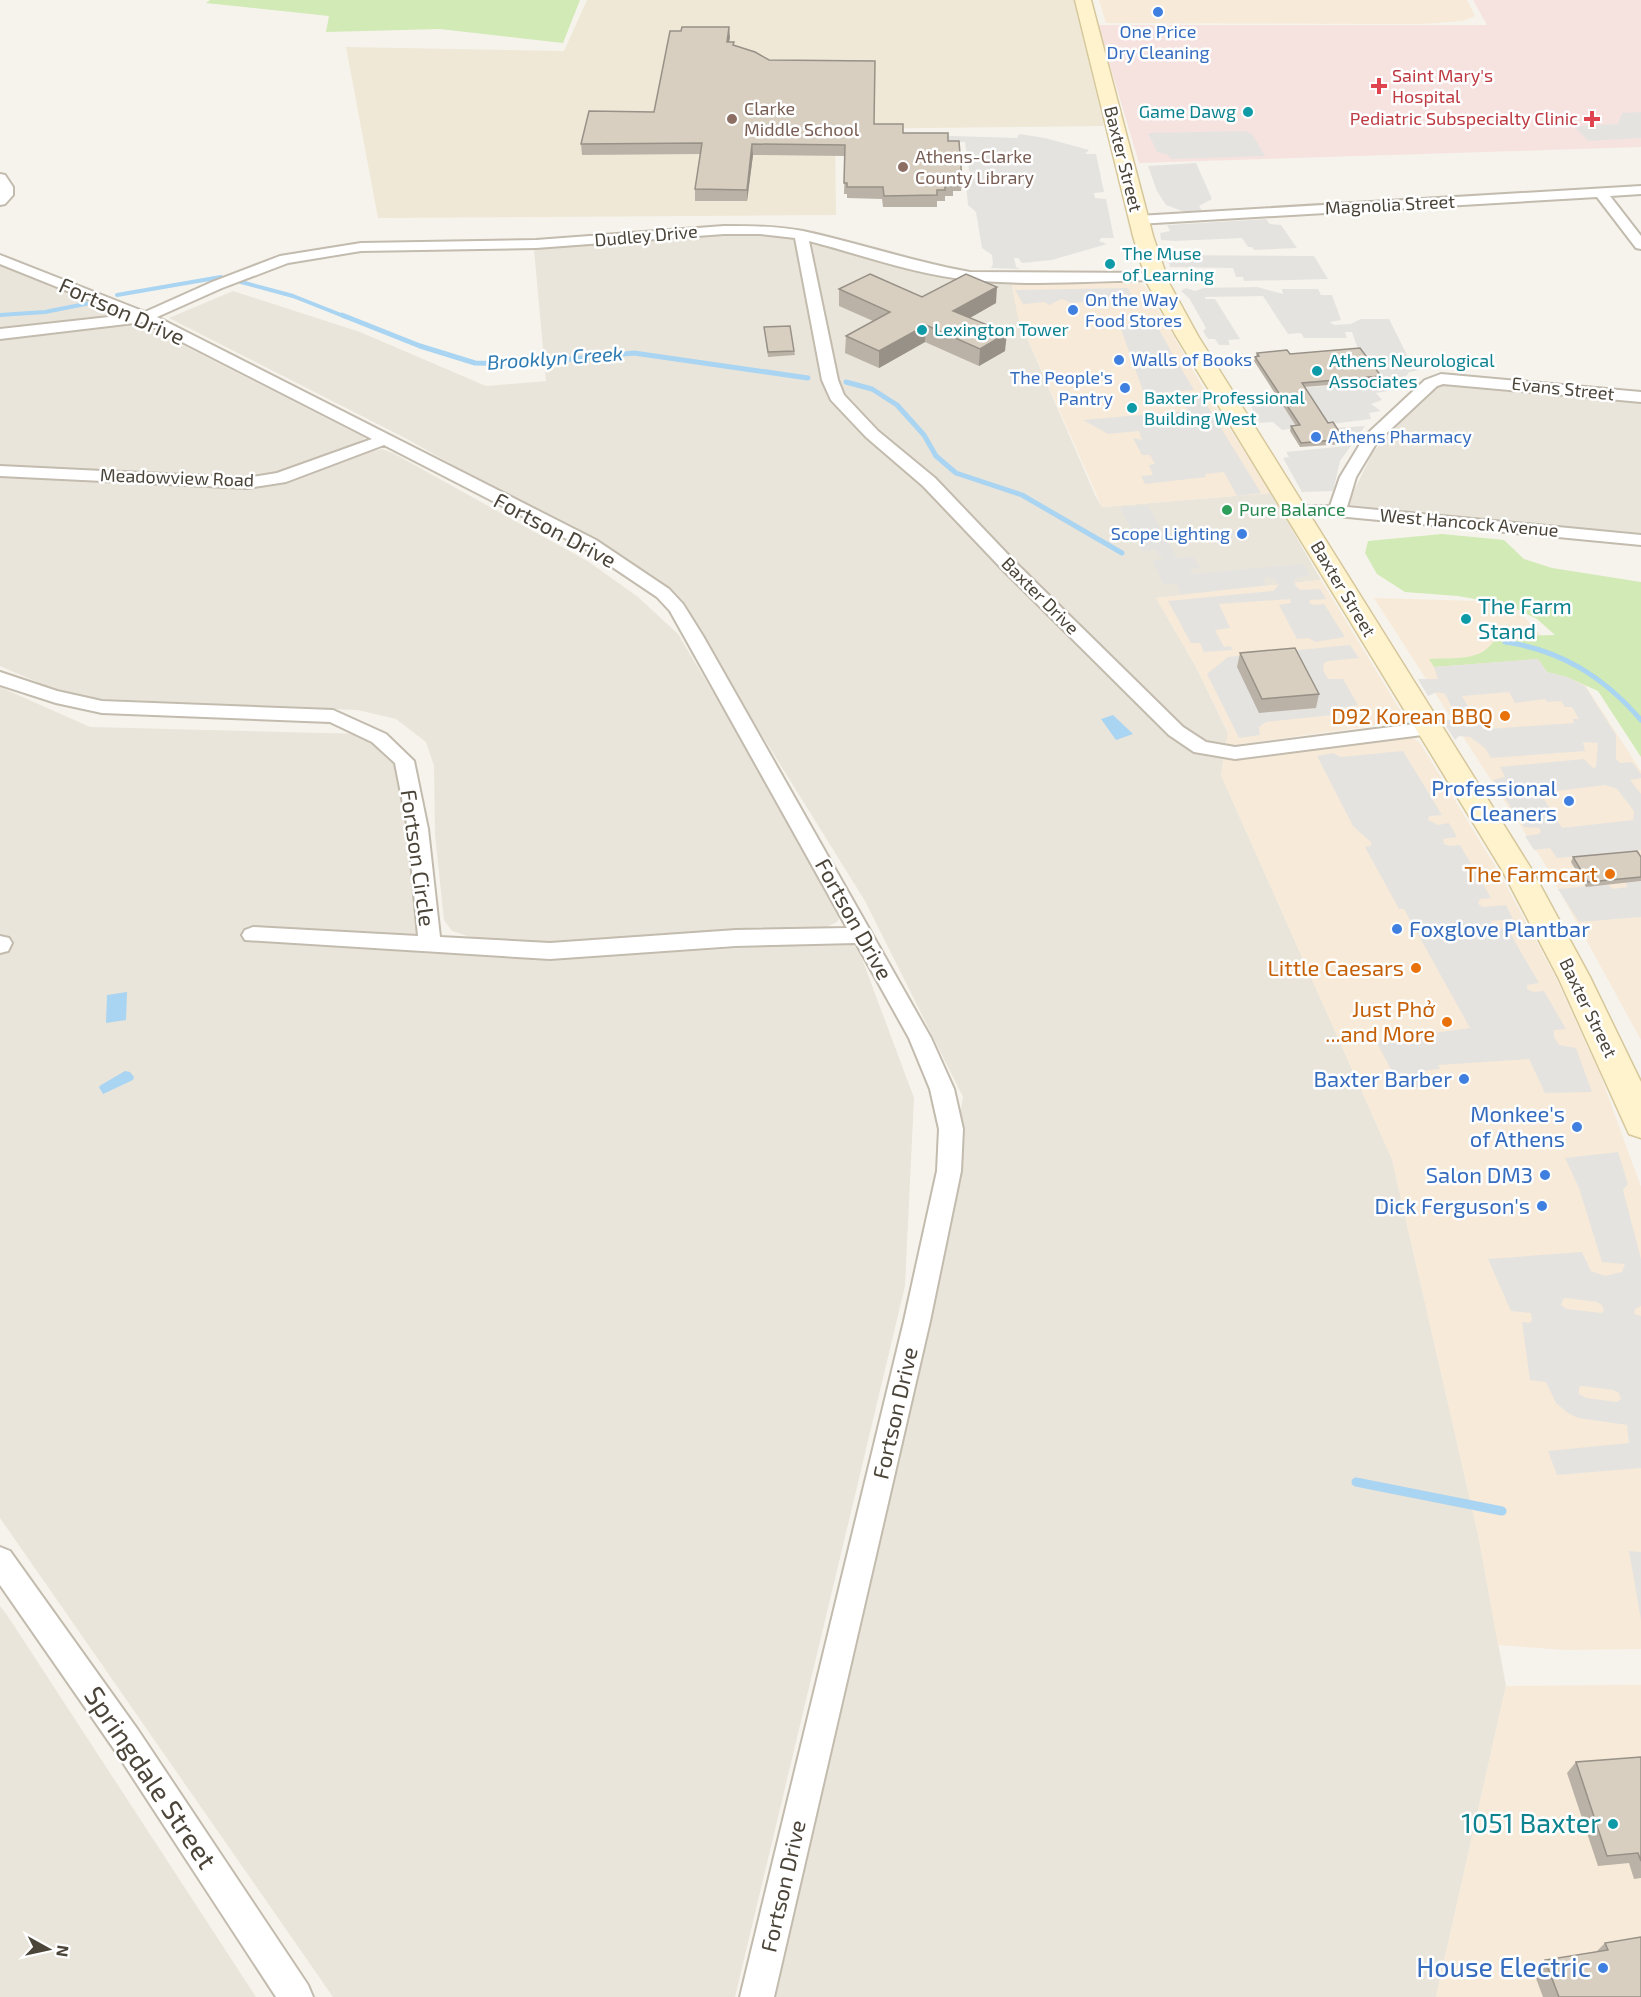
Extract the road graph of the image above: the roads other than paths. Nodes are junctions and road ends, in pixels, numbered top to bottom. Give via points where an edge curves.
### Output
1 (1083, 0) edge
2 (0, 178) edge
3 (1641, 190) edge
4 (1601, 193) junction
5 (0, 201) edge
6 (1138, 220) junction
7 (801, 235) junction
8 (1641, 245) edge
9 (0, 259) edge
10 (1155, 276) junction
11 (145, 317) junction
12 (0, 334) edge
13 (1641, 397) edge
14 (384, 440) junction
15 (0, 471) edge
16 (1297, 511) junction
17 (1337, 511) junction
18 (1641, 540) edge
19 (0, 678) edge
20 (1430, 728) junction
21 (253, 935) dead end
22 (863, 935) junction
23 (429, 943) junction
24 (1641, 1124) edge
25 (0, 1561) edge
26 (296, 1997) edge
27 (757, 1997) edge

1 - 6 main road, Baxter Street
2 - 5 street via 6,195
3 - 4 street, Magnolia Street
4 - 6 street, Magnolia Street
4 - 8 street
6 - 10 main road, Baxter Street
7 - 10 street, Dudley Drive via 969,276
7 - 11 street, Dudley Drive via 724,230 579,242 361,247 285,259
7 - 20 street, Baxter Drive via 837,398 929,482 1176,731 1201,748 1235,753
9 - 11 street, Fortson Drive
10 - 16 main road, Baxter Street via 1187,336
11 - 12 street, Dudley Drive
11 - 14 street, Fortson Drive
13 - 17 street, Evans Street via 1461,379 1436,381 1365,446 1348,477
14 - 15 street, Meadowview Road via 280,478 247,483
14 - 22 street, Fortson Drive via 590,544 663,593 694,636
16 - 17 street, West Hancock Avenue
16 - 20 main road, Baxter Street
17 - 18 street, West Hancock Avenue
19 - 23 street, Fortson Circle via 72,703 102,707 333,716 379,738 404,761 418,829
20 - 24 main road, Baxter Street via 1517,870 1598,1028
21 - 23 street
22 - 23 street, Fortson Circle via 736,938 550,951
22 - 27 street, Fortson Drive via 920,1038 942,1089 951,1129 949,1172
25 - 26 street, Springdale Street via 127,1741

